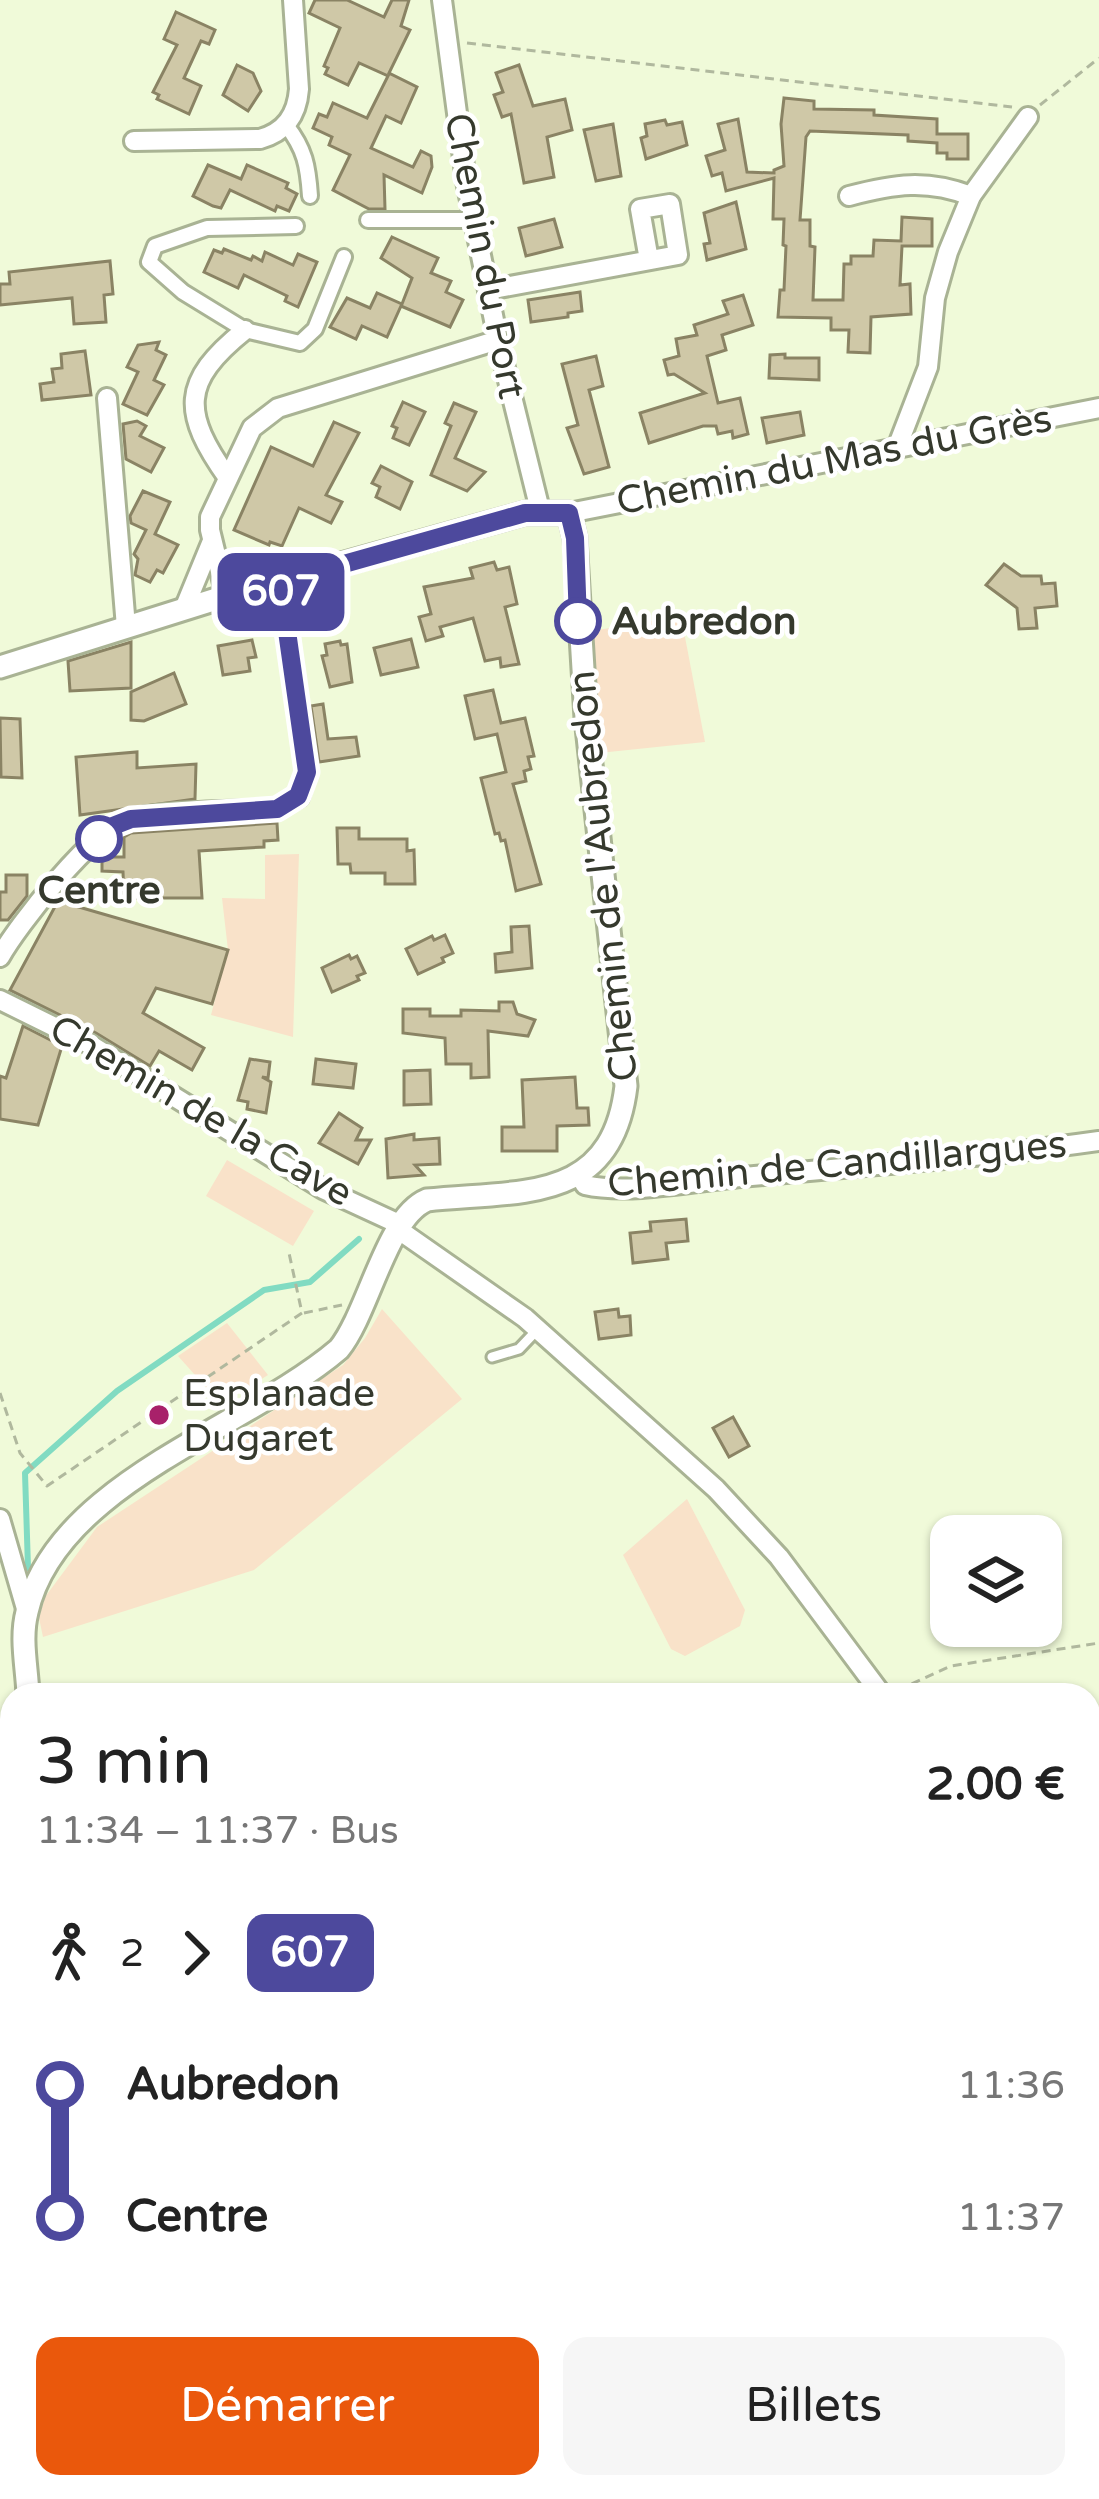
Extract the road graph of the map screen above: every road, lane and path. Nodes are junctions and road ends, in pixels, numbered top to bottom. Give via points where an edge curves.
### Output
1 (293, 0) edge
2 (442, 0) edge
3 (448, 41) junction
4 (1099, 58) edge
5 (1031, 114) junction
6 (286, 125) junction
7 (134, 141) dead end
8 (310, 196) dead end
9 (849, 196) dead end
10 (971, 196) junction
11 (368, 220) dead end
12 (474, 220) junction
13 (296, 226) dead end
14 (344, 257) dead end
15 (649, 260) dead end
16 (488, 290) junction
17 (245, 330) junction
18 (498, 340) junction
19 (107, 398) dead end
20 (1099, 408) edge
21 (898, 446) junction
22 (228, 478) junction
23 (540, 510) junction
24 (569, 513) junction
25 (212, 541) junction
26 (280, 582) junction
27 (226, 596) junction
28 (184, 609) junction
29 (126, 627) junction
30 (0, 667) edge
31 (0, 957) edge
32 (0, 1000) edge
33 (1099, 1141) edge
34 (580, 1176) junction
35 (400, 1228) junction
36 (290, 1253) dead end
37 (371, 1283) junction
38 (302, 1313) junction
39 (538, 1329) junction
40 (492, 1357) dead end
41 (0, 1393) edge
42 (0, 1519) edge
43 (25, 1603) junction
44 (1099, 1643) edge
45 (28, 1683) edge
46 (876, 1683) edge
47 (912, 1683) edge

1 - 6 street via 299,89
2 - 3 street, Chemin du Port
3 - 5 path
3 - 12 street, Chemin du Port
4 - 5 path
5 - 10 street
6 - 7 street via 260,139
6 - 8 street via 308,162
9 - 10 street via 901,182
10 - 21 street via 940,276 928,367
11 - 12 street
12 - 16 street, Chemin du Port
13 - 17 street via 207,228 155,246 149,262
14 - 17 street via 300,343
15 - 16 street
16 - 18 street, Chemin du Port
17 - 22 street via 211,357 194,396 201,440
18 - 22 street via 278,408 252,428
18 - 23 street, Chemin du Port
19 - 29 street
20 - 21 street, Chemin du Mas du Grès
21 - 24 street, Chemin du Mas du Grès
22 - 25 street via 210,518
23 - 24 street
23 - 26 street
24 - 34 street, Chemin de l'Aubredon via 626,1087 608,1147
25 - 27 street
25 - 28 street
26 - 27 street
26 - 31 street via 307,772 298,796 277,809 122,821 36,905
27 - 28 street
28 - 29 street
29 - 30 street
32 - 35 street, Chemin de la Cave
33 - 34 street, Chemin de Candillargues via 670,1184 599,1188
34 - 35 street via 427,1200
35 - 37 street
35 - 39 street, Chemin de la Cave
36 - 38 path
37 - 38 path via 358,1280 342,1305
37 - 43 street via 350,1335 325,1361 86,1514
38 - 41 path via 46,1486 20,1453
39 - 40 lane via 519,1349
39 - 46 street, Chemin de la Cave via 751,1524
42 - 43 street
43 - 45 street
44 - 47 path via 951,1666

